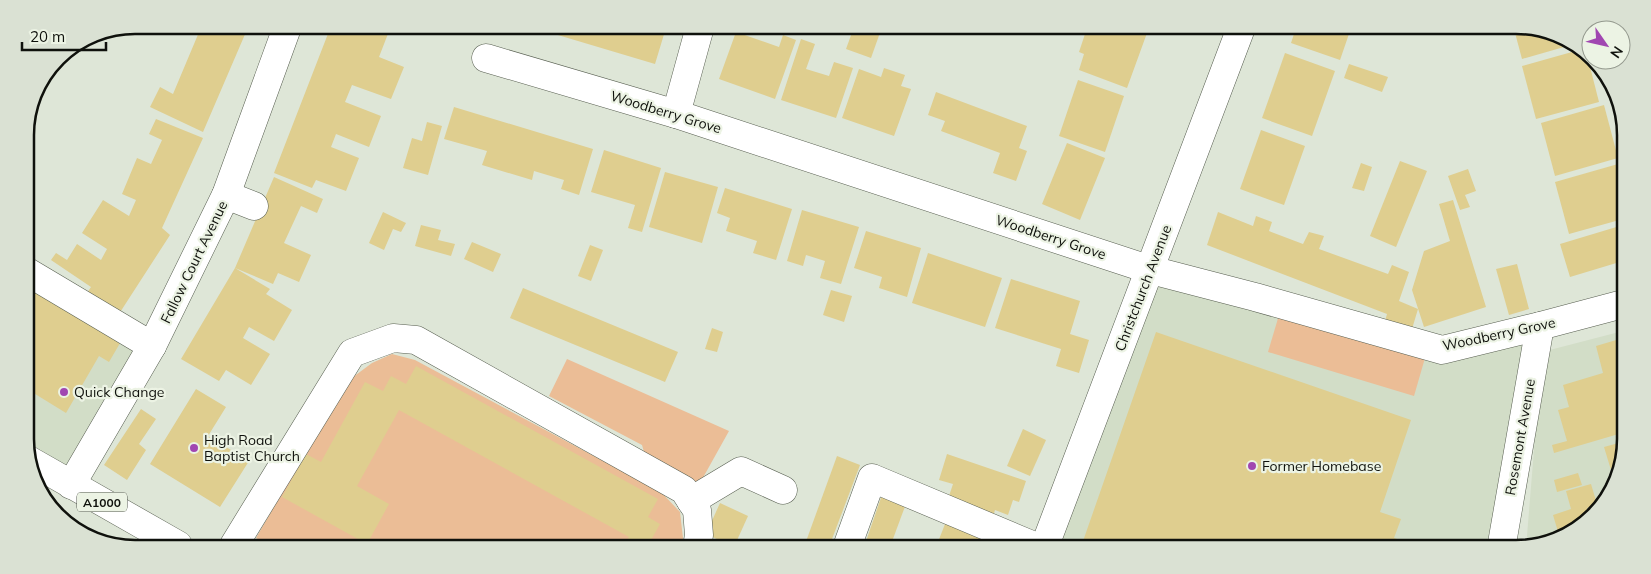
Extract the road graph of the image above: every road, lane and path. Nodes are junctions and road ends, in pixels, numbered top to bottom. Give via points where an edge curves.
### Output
1 (285, 34) edge
2 (698, 34) edge
3 (1239, 34) edge
4 (486, 58) dead end
5 (676, 114) junction
6 (226, 195) junction
7 (254, 206) dead end
8 (1151, 270) junction
9 (34, 276) edge
10 (1617, 306) edge
11 (1540, 326) junction
12 (152, 346) junction
13 (37, 465) edge
14 (71, 485) junction
15 (783, 490) dead end
16 (691, 501) junction
17 (169, 540) edge
18 (238, 540) edge
19 (698, 540) edge
20 (850, 540) edge
21 (1020, 540) edge
22 (1047, 540) edge
23 (1503, 540) edge

1 - 6 street, Fallow Court Avenue
2 - 5 street
3 - 8 street, Christchurch Avenue
4 - 5 street, Woodberry Grove
5 - 8 street, Woodberry Grove
6 - 7 street
6 - 12 street, Fallow Court Avenue
8 - 11 street, Woodberry Grove via 1442,350
8 - 22 street, Christchurch Avenue
9 - 12 street
10 - 11 street, Woodberry Grove
11 - 23 street, Rosemont Avenue
12 - 14 street, Fallow Court Avenue
13 - 14 street, A1000
14 - 17 street, A1000
15 - 16 street via 740,471
16 - 18 street via 684,490 416,340 393,338 352,352
16 - 19 street via 697,510
20 - 21 street via 872,478

